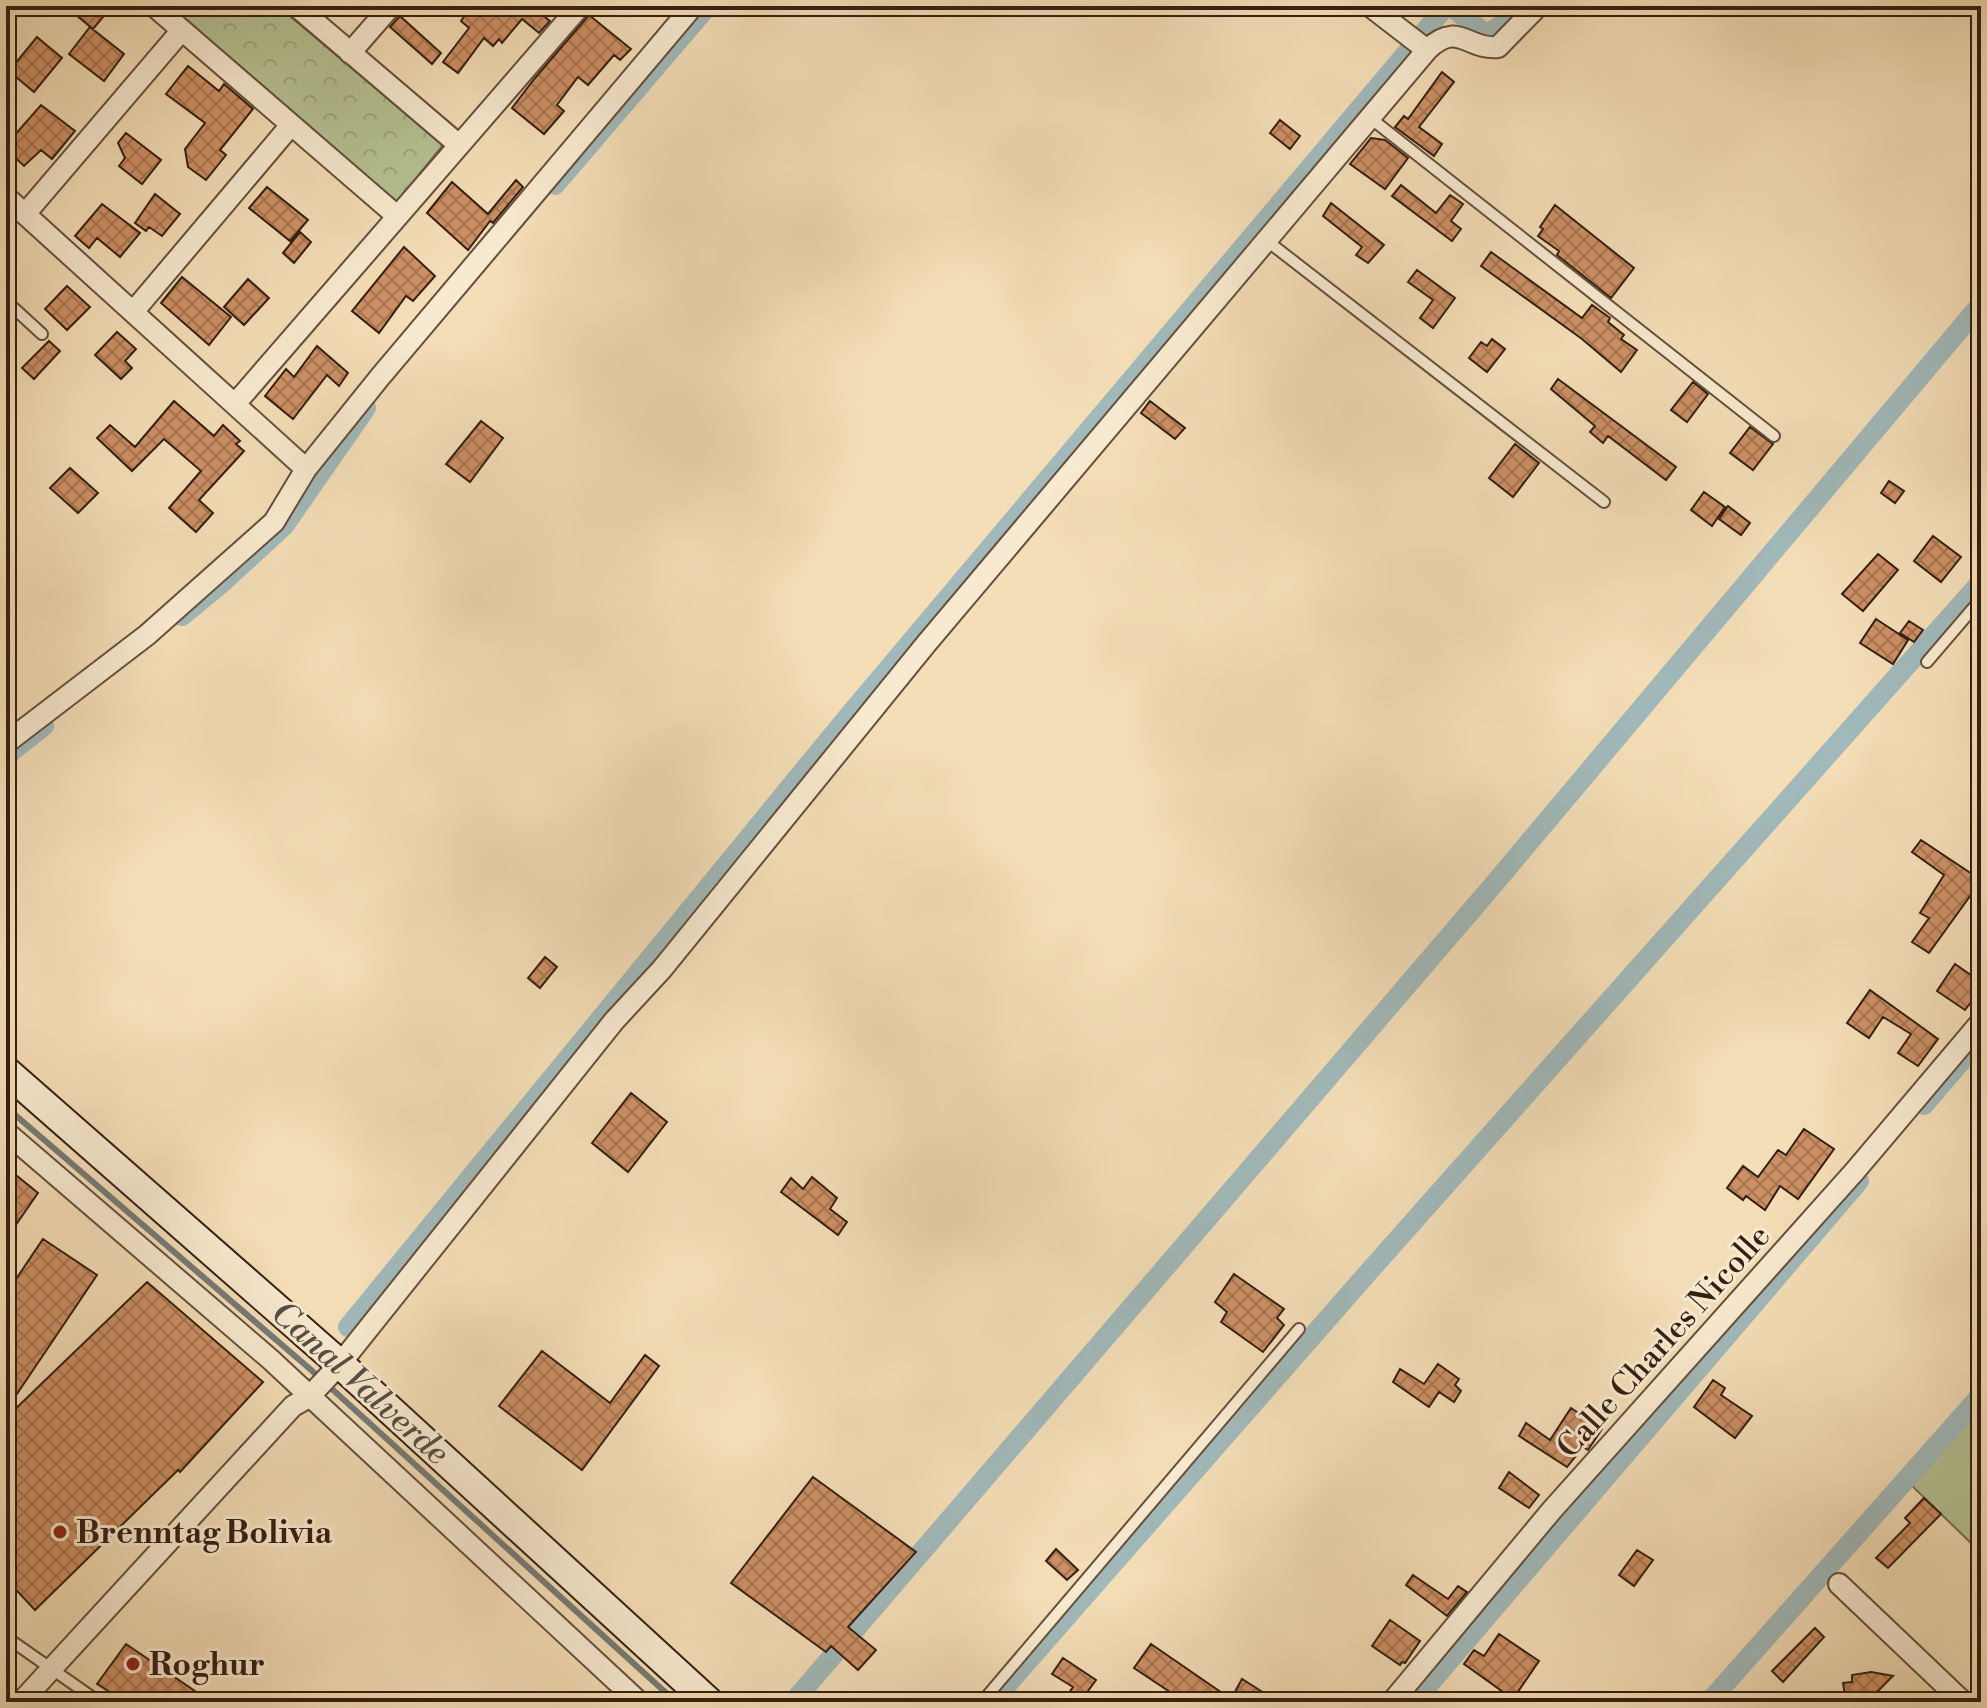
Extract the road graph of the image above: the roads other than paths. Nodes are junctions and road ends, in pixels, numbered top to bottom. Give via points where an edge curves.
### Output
1 (154, 6) edge
2 (296, 6) edge
3 (391, 6) edge
4 (580, 6) edge
5 (693, 6) edge
6 (1370, 6) edge
7 (1538, 6) edge
8 (182, 30) junction
9 (1427, 50) junction
10 (350, 53) junction
11 (1369, 117) junction
12 (291, 125) junction
13 (459, 145) junction
14 (6, 197) edge
15 (25, 214) junction
16 (397, 216) junction
17 (1266, 240) junction
18 (6, 301) edge
19 (133, 312) junction
20 (42, 334) dead end
21 (235, 404) junction
22 (1774, 436) dead end
23 (306, 469) junction
24 (1604, 502) dead end
25 (1981, 599) edge
26 (1927, 662) dead end
27 (6, 743) edge
28 (1981, 1022) edge
29 (6, 1071) edge
30 (6, 1132) edge
31 (1299, 1329) dead end
32 (324, 1380) junction
33 (1839, 1584) dead end
34 (6, 1637) edge
35 (50, 1671) junction
36 (21, 1702) edge
37 (99, 1702) edge
38 (639, 1702) edge
39 (709, 1702) edge
40 (982, 1702) edge
41 (1392, 1702) edge
42 (1963, 1702) edge

1 - 8 street
2 - 10 street
3 - 10 street
4 - 13 street
5 - 23 street
6 - 9 street
7 - 9 street via 1498,47 1449,36
8 - 12 street
8 - 15 street
9 - 11 street
10 - 13 street
11 - 17 street
11 - 22 lane
12 - 16 street
12 - 19 street
13 - 16 street
14 - 15 street
15 - 19 street
16 - 21 street
17 - 24 lane
17 - 32 street via 614,1021
18 - 20 lane
19 - 21 street
21 - 23 street
23 - 27 street via 274,522 234,559 147,635
25 - 26 lane
28 - 41 street, Calle Charles Nicolle via 1552,1510
29 - 32 street
30 - 32 street via 270,1359
31 - 40 lane
32 - 35 street via 293,1406
32 - 38 street
32 - 39 street
33 - 42 street
34 - 35 lane
35 - 36 street
35 - 37 lane

